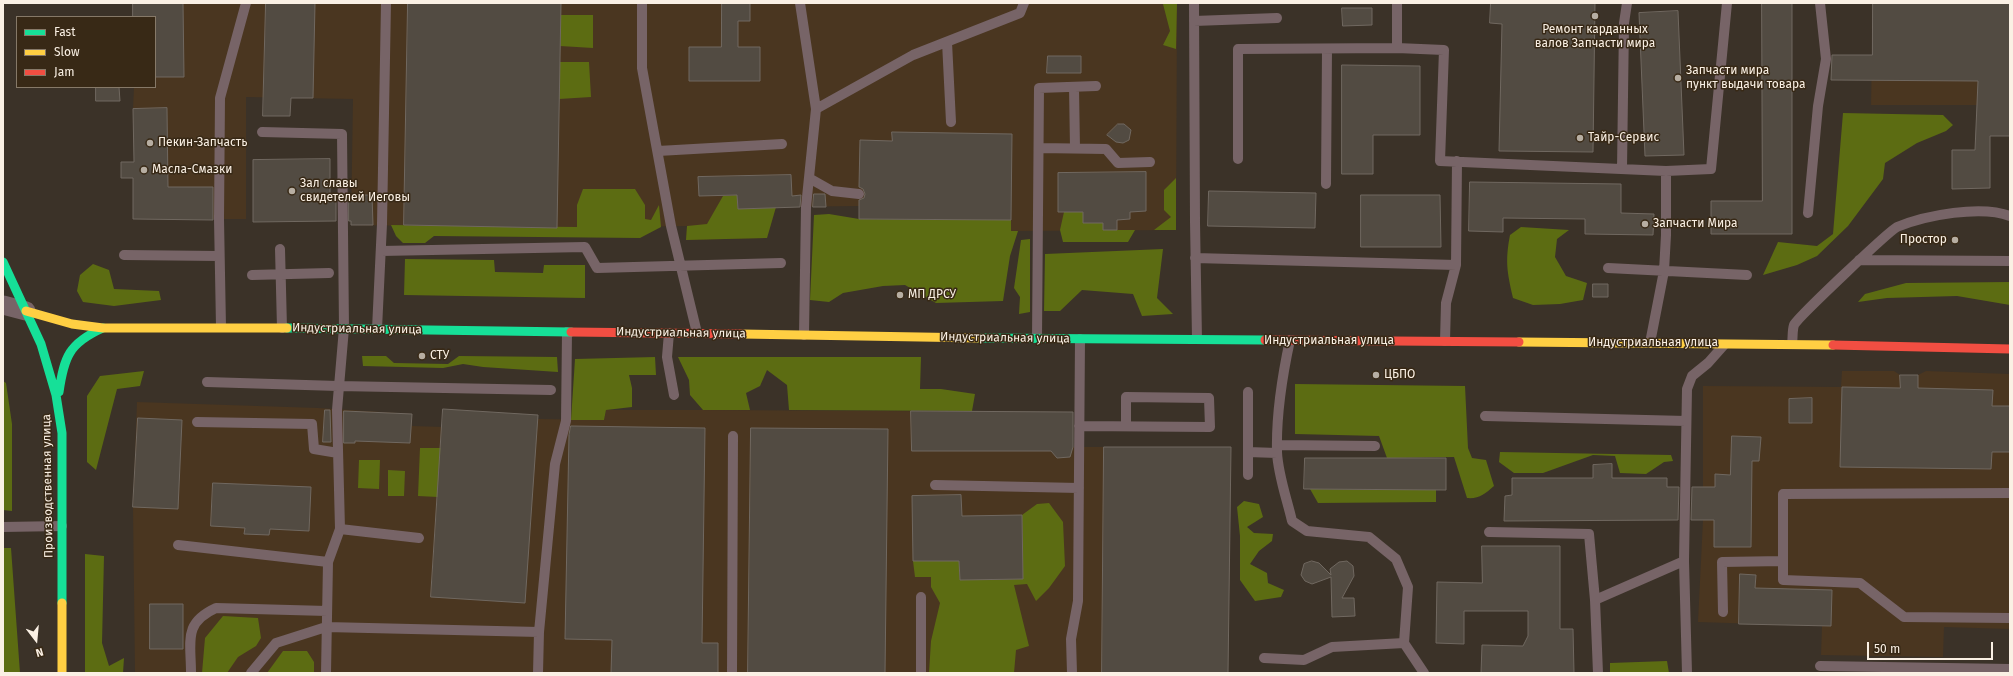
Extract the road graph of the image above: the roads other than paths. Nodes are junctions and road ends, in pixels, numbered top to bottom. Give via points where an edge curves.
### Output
1 (246, 3) edge
2 (386, 3) edge
3 (642, 3) edge
4 (800, 3) edge
5 (1024, 3) edge
6 (1194, 3) edge
7 (1397, 3) edge
8 (1627, 3) edge
9 (1727, 3) edge
10 (1820, 3) edge
11 (1277, 18) dead end
12 (1194, 21) junction
13 (947, 42) junction
14 (1397, 48) junction
15 (1326, 49) junction
16 (1096, 86) dead end
17 (1074, 87) junction
18 (816, 109) junction
19 (951, 122) dead end
20 (262, 132) dead end
21 (782, 144) dead end
22 (1039, 148) junction
23 (1075, 148) junction
24 (658, 151) junction
25 (1238, 159) dead end
26 (1150, 162) dead end
27 (1457, 162) junction
28 (1622, 169) junction
29 (1666, 171) junction
30 (808, 178) junction
31 (1326, 184) dead end
32 (859, 194) dead end
33 (1808, 213) dead end
34 (2010, 216) edge
35 (280, 249) dead end
36 (381, 251) junction
37 (124, 255) dead end
38 (220, 256) junction
39 (1195, 258) junction
40 (1859, 260) junction
41 (3, 262) edge
42 (2010, 262) edge
43 (781, 263) dead end
44 (1456, 265) junction
45 (681, 266) junction
46 (1608, 268) dead end
47 (1664, 271) junction
48 (329, 273) dead end
49 (281, 274) junction
50 (252, 275) dead end
51 (1747, 275) dead end
52 (3, 304) edge
53 (26, 311) junction
54 (221, 327) junction
55 (103, 328) junction
56 (282, 328) junction
57 (344, 328) junction
58 (377, 329) junction
59 (567, 332) junction
60 (669, 333) junction
61 (698, 333) junction
62 (804, 335) junction
63 (1037, 338) junction
64 (1080, 339) junction
65 (1197, 340) junction
66 (1290, 340) junction
67 (1445, 341) junction
68 (1650, 343) junction
69 (1725, 343) junction
70 (1792, 344) junction
71 (2010, 349) edge
72 (206, 382) dead end
73 (338, 386) junction
74 (551, 390) dead end
75 (1248, 392) dead end
76 (674, 396) dead end
77 (58, 399) junction
78 (1485, 416) dead end
79 (1686, 421) junction
80 (197, 422) dead end
81 (1079, 426) junction
82 (1126, 426) junction
83 (733, 436) dead end
84 (1375, 446) dead end
85 (1278, 449) junction
86 (1248, 452) junction
87 (338, 453) junction
88 (1248, 475) dead end
89 (935, 485) dead end
90 (1079, 488) junction
91 (2010, 493) edge
92 (62, 526) junction
93 (3, 527) edge
94 (340, 530) junction
95 (1489, 532) dead end
96 (419, 538) dead end
97 (178, 545) dead end
98 (1684, 561) junction
99 (1783, 561) junction
100 (328, 562) junction
101 (921, 597) dead end
102 (1595, 600) junction
103 (327, 611) junction
104 (1723, 612) dead end
105 (2010, 618) edge
106 (326, 628) junction
107 (539, 632) junction
108 (1404, 643) junction
109 (1264, 658) dead end
110 (1820, 666) dead end
111 (2010, 669) edge
112 (62, 673) edge
113 (191, 673) edge
114 (252, 673) edge
115 (326, 673) edge
116 (538, 673) edge
117 (732, 673) edge
118 (921, 673) edge
119 (1072, 673) edge
120 (1424, 673) edge
121 (1598, 673) edge
122 (1686, 673) edge

1 - 38 lane via 220,98
2 - 36 lane
3 - 24 lane via 642,68
4 - 18 lane
5 - 13 lane via 1020,13
6 - 12 lane
7 - 14 lane
8 - 28 lane via 1624,23
9 - 29 lane via 1711,169
10 - 33 lane via 1826,59 1818,106
11 - 12 lane
12 - 39 lane
13 - 18 lane via 912,55
13 - 19 lane
14 - 15 lane
14 - 27 lane via 1444,50 1440,161
15 - 25 lane via 1238,49
15 - 31 lane
16 - 17 lane
17 - 22 lane via 1039,88
17 - 23 lane
18 - 30 lane
20 - 57 lane via 342,134
21 - 24 lane
22 - 23 lane
22 - 63 lane
23 - 26 lane via 1106,149 1118,163
24 - 45 lane
27 - 28 lane
27 - 44 lane
28 - 29 lane
29 - 47 lane
30 - 32 lane via 832,191
30 - 62 lane
34 - 40 lane via 2001,212 1948,212 1896,228
35 - 49 lane
36 - 45 lane via 585,247 597,268
36 - 58 lane
37 - 38 lane
38 - 54 lane
39 - 44 lane
39 - 65 lane
40 - 42 lane
40 - 70 lane via 1794,325
41 - 53 main road, Производственная улица
43 - 45 lane
44 - 67 lane via 1446,303
45 - 61 lane
46 - 47 lane
47 - 51 lane
47 - 68 lane
48 - 49 lane
49 - 50 lane
49 - 56 lane
52 - 53 street, Индустриальная улица
53 - 55 main road, Индустриальная улица via 72,324
53 - 77 main road, Производственная улица via 51,371
54 - 55 main road, Индустриальная улица
54 - 56 main road, Индустриальная улица
55 - 77 main road via 84,336 71,348 63,366
56 - 57 main road, Индустриальная улица
57 - 58 main road, Индустриальная улица
57 - 73 lane
58 - 59 main road, Индустриальная улица
59 - 60 main road, Индустриальная улица
59 - 107 lane via 566,421 555,464
60 - 61 main road, Индустриальная улица
60 - 76 lane via 667,357
61 - 62 main road, Индустриальная улица
62 - 63 main road, Индустриальная улица
63 - 64 main road, Индустриальная улица
64 - 65 main road, Индустриальная улица
64 - 81 lane
65 - 66 main road, Индустриальная улица
66 - 67 main road, Индустриальная улица
66 - 85 lane via 1281,383
67 - 68 main road, Индустриальная улица
68 - 69 main road, Индустриальная улица
69 - 70 main road, Индустриальная улица
69 - 79 lane via 1708,363 1692,376 1687,389
70 - 71 main road, Индустриальная улица
72 - 73 lane
73 - 74 lane
73 - 87 lane
75 - 86 lane
77 - 92 main road, Производственная улица via 62,433
78 - 79 lane
79 - 98 lane
80 - 87 lane via 312,424 314,449
81 - 82 lane
81 - 90 lane
82 - 82 lane via 1210,426 1209,398 1126,397
83 - 117 lane
84 - 85 lane
85 - 86 lane
85 - 108 lane via 1292,520 1307,531 1369,538 1396,558 1408,587
86 - 88 lane
87 - 94 lane
89 - 90 lane
90 - 119 lane via 1078,601 1071,639
91 - 99 lane via 1783,494
92 - 93 lane
92 - 112 main road, Производственная улица
94 - 96 lane
94 - 100 lane
95 - 102 lane via 1589,534
97 - 100 lane
98 - 102 lane
98 - 122 lane
99 - 104 lane via 1722,562
99 - 105 lane via 1783,580 1860,583 1904,617
100 - 103 lane
101 - 118 lane
102 - 121 lane
103 - 106 lane
103 - 113 lane via 216,608 202,614 192,626
106 - 107 lane
106 - 114 lane via 276,643
106 - 115 lane
107 - 116 lane
108 - 109 lane via 1332,647 1304,660
108 - 120 lane
110 - 111 lane

